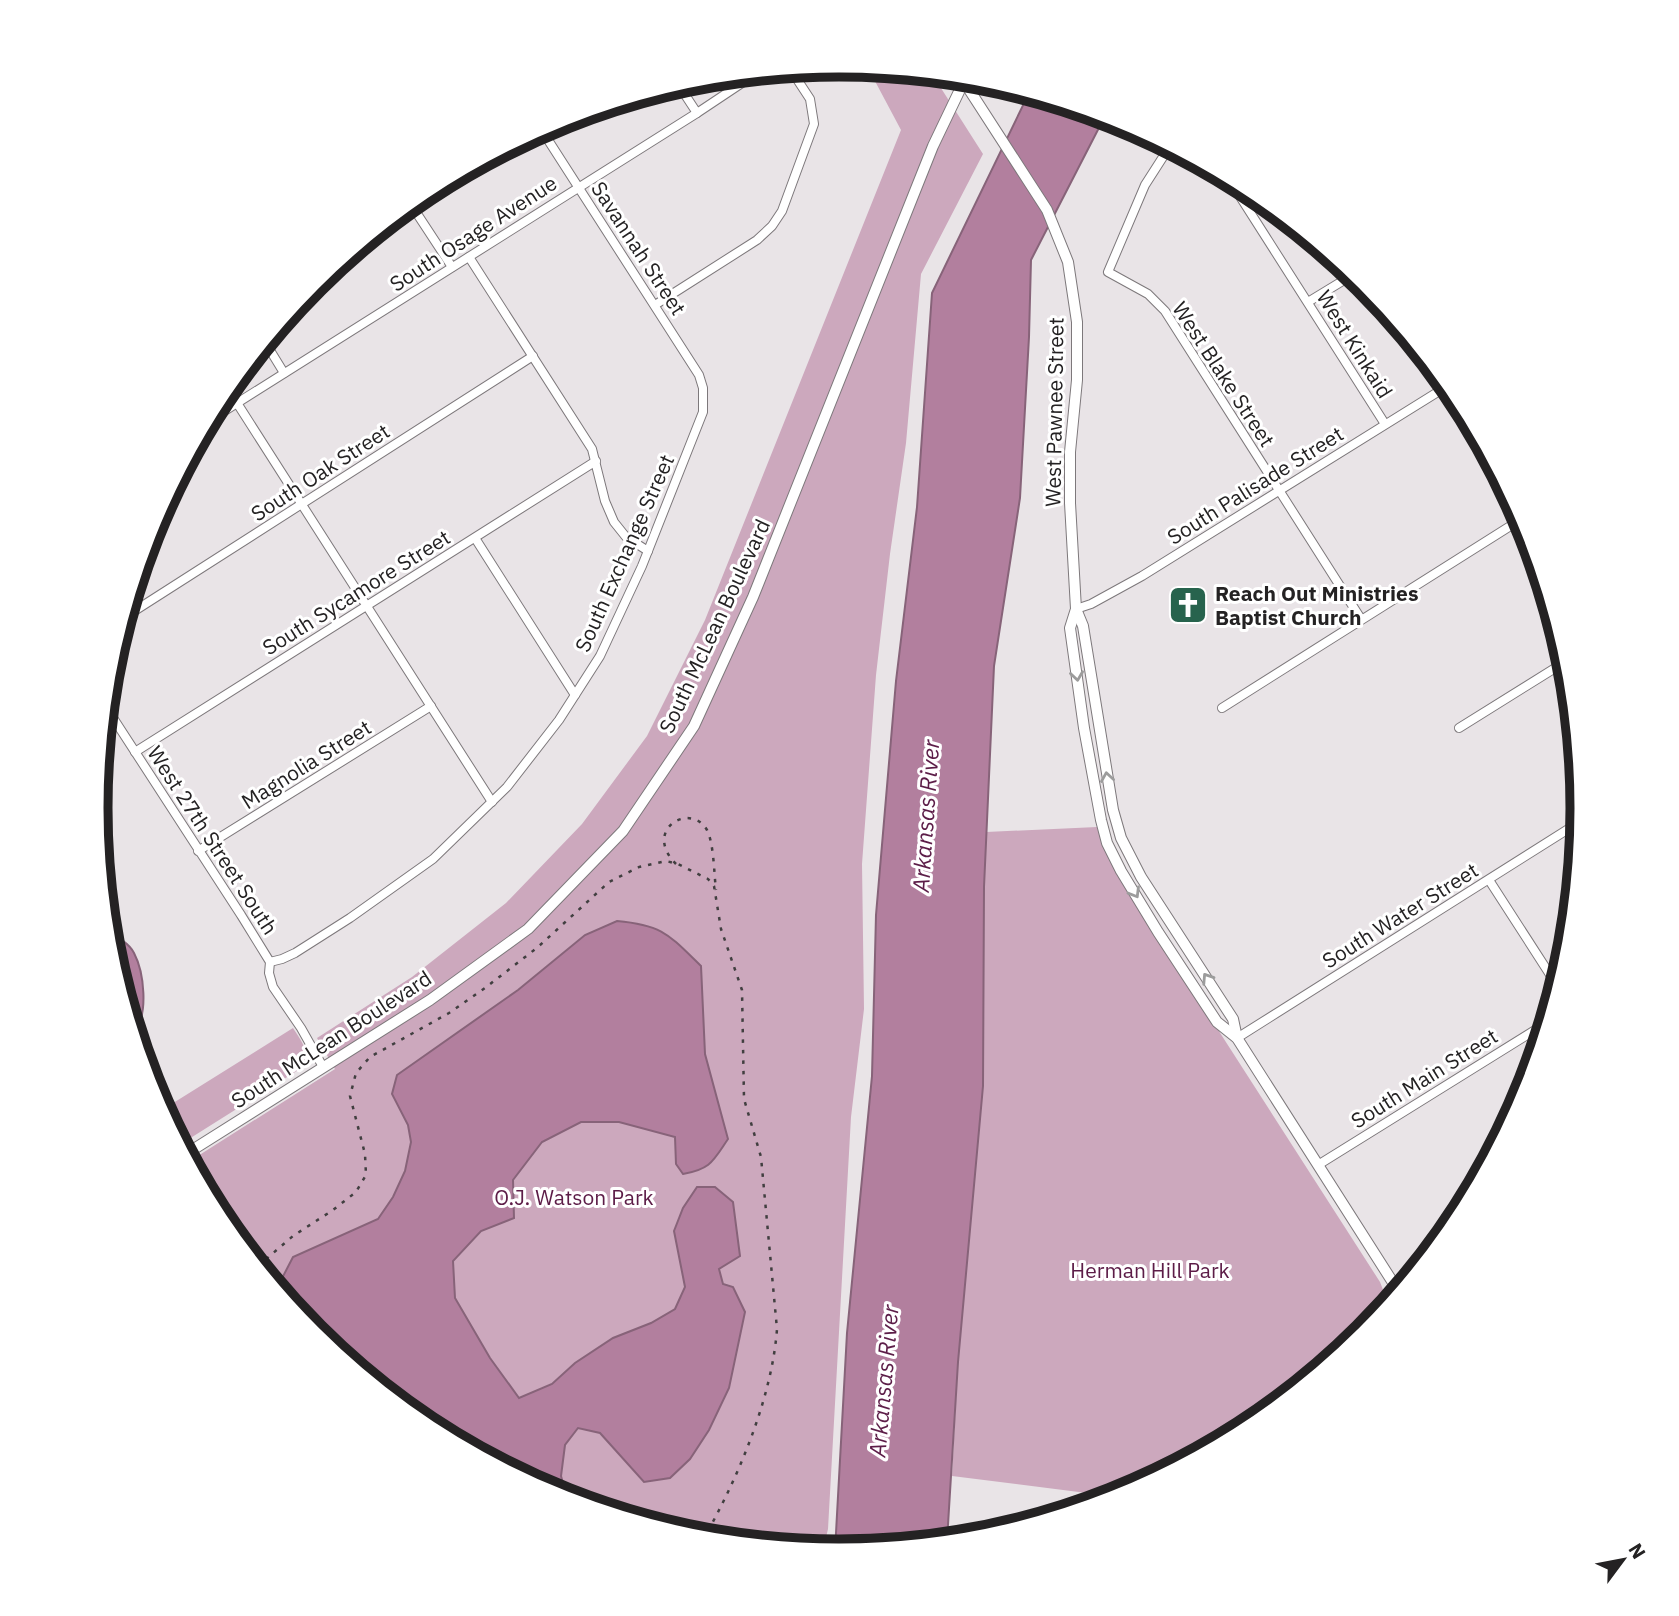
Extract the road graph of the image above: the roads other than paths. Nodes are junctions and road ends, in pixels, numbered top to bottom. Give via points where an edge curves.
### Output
1 (797, 79) edge
2 (741, 83) edge
3 (960, 87) edge
4 (970, 89) edge
5 (685, 94) edge
6 (697, 113) junction
7 (547, 139) edge
8 (1165, 153) edge
9 (578, 186) junction
10 (1242, 198) edge
11 (416, 212) edge
12 (469, 257) junction
13 (452, 267) junction
14 (1344, 280) edge
15 (1308, 302) junction
16 (655, 305) junction
17 (270, 350) edge
18 (533, 356) junction
19 (284, 373) junction
20 (703, 388) joint
21 (1439, 391) edge
22 (237, 403) junction
23 (227, 409) edge
24 (1385, 424) junction
25 (596, 461) junction
26 (1280, 490) junction
27 (302, 505) junction
28 (1513, 524) edge
29 (475, 538) junction
30 (648, 551) junction
31 (368, 606) junction
32 (1076, 609) junction
33 (136, 610) edge
34 (1362, 620) junction
35 (1556, 667) edge
36 (575, 695) junction
37 (431, 706) junction
38 (1222, 708) dead end
39 (114, 720) edge
40 (1459, 728) dead end
41 (135, 752) junction
42 (492, 802) junction
43 (1570, 828) edge
44 (198, 850) junction
45 (1489, 880) junction
46 (270, 962) junction
47 (1551, 976) edge
48 (1536, 1029) edge
49 (1237, 1038) junction
50 (323, 1067) junction
51 (194, 1149) edge
52 (1318, 1165) junction
53 (1394, 1284) edge

1 - 16 street via 810,99 814,124 782,211 757,240
2 - 6 street, South Osage Avenue
3 - 50 main road, South McLean Boulevard via 753,597 694,726 623,831 528,929 430,1000
4 - 32 main road, West Pawnee Street via 1047,210 1068,262 1077,322 1070,452
5 - 6 street
6 - 9 street, South Osage Avenue
7 - 9 street, Savannah Street
8 - 26 street, West Blake Street via 1145,185 1108,272 1147,294 1165,312
9 - 12 street, South Osage Avenue
9 - 16 street, Savannah Street
10 - 15 street, West Kinkaid
11 - 13 street
12 - 13 street, South Osage Avenue
12 - 18 street
13 - 19 street, South Osage Avenue
14 - 15 street
15 - 24 street, West Kinkaid
16 - 20 street, Savannah Street
17 - 19 street
18 - 25 street
18 - 27 street, South Oak Street
19 - 22 street, South Osage Avenue
20 - 30 street, South Exchange Street via 703,412
21 - 24 street, South Palisade Street
22 - 23 street, South Osage Avenue
22 - 27 street
24 - 26 street, South Palisade Street
25 - 29 street, South Sycamore Street
25 - 30 street via 614,522 626,537
26 - 32 street, South Palisade Street via 1143,575
26 - 34 street, West Blake Street
27 - 31 street
27 - 33 street, South Oak Street
28 - 34 street
29 - 31 street, South Sycamore Street
29 - 36 street
30 - 36 street, South Exchange Street via 600,656
31 - 37 street
31 - 41 street, South Sycamore Street
32 - 49 main road, West Pawnee Street via 1070,628 1107,843 1217,1022
34 - 38 street
35 - 40 street
36 - 42 street, South Exchange Street
37 - 42 street
37 - 44 street, Magnolia Street
39 - 41 street, West 27th Street South
41 - 44 street, West 27th Street South
42 - 46 street, South Exchange Street via 433,859 295,953
43 - 45 street, South Water Street
44 - 46 street, West 27th Street South
45 - 47 street
45 - 49 street, South Water Street
46 - 50 street, West 27th Street South via 273,987
48 - 52 street, South Main Street
49 - 52 main road, West Pawnee Street
50 - 51 main road, South McLean Boulevard
52 - 53 main road, West Pawnee Street

